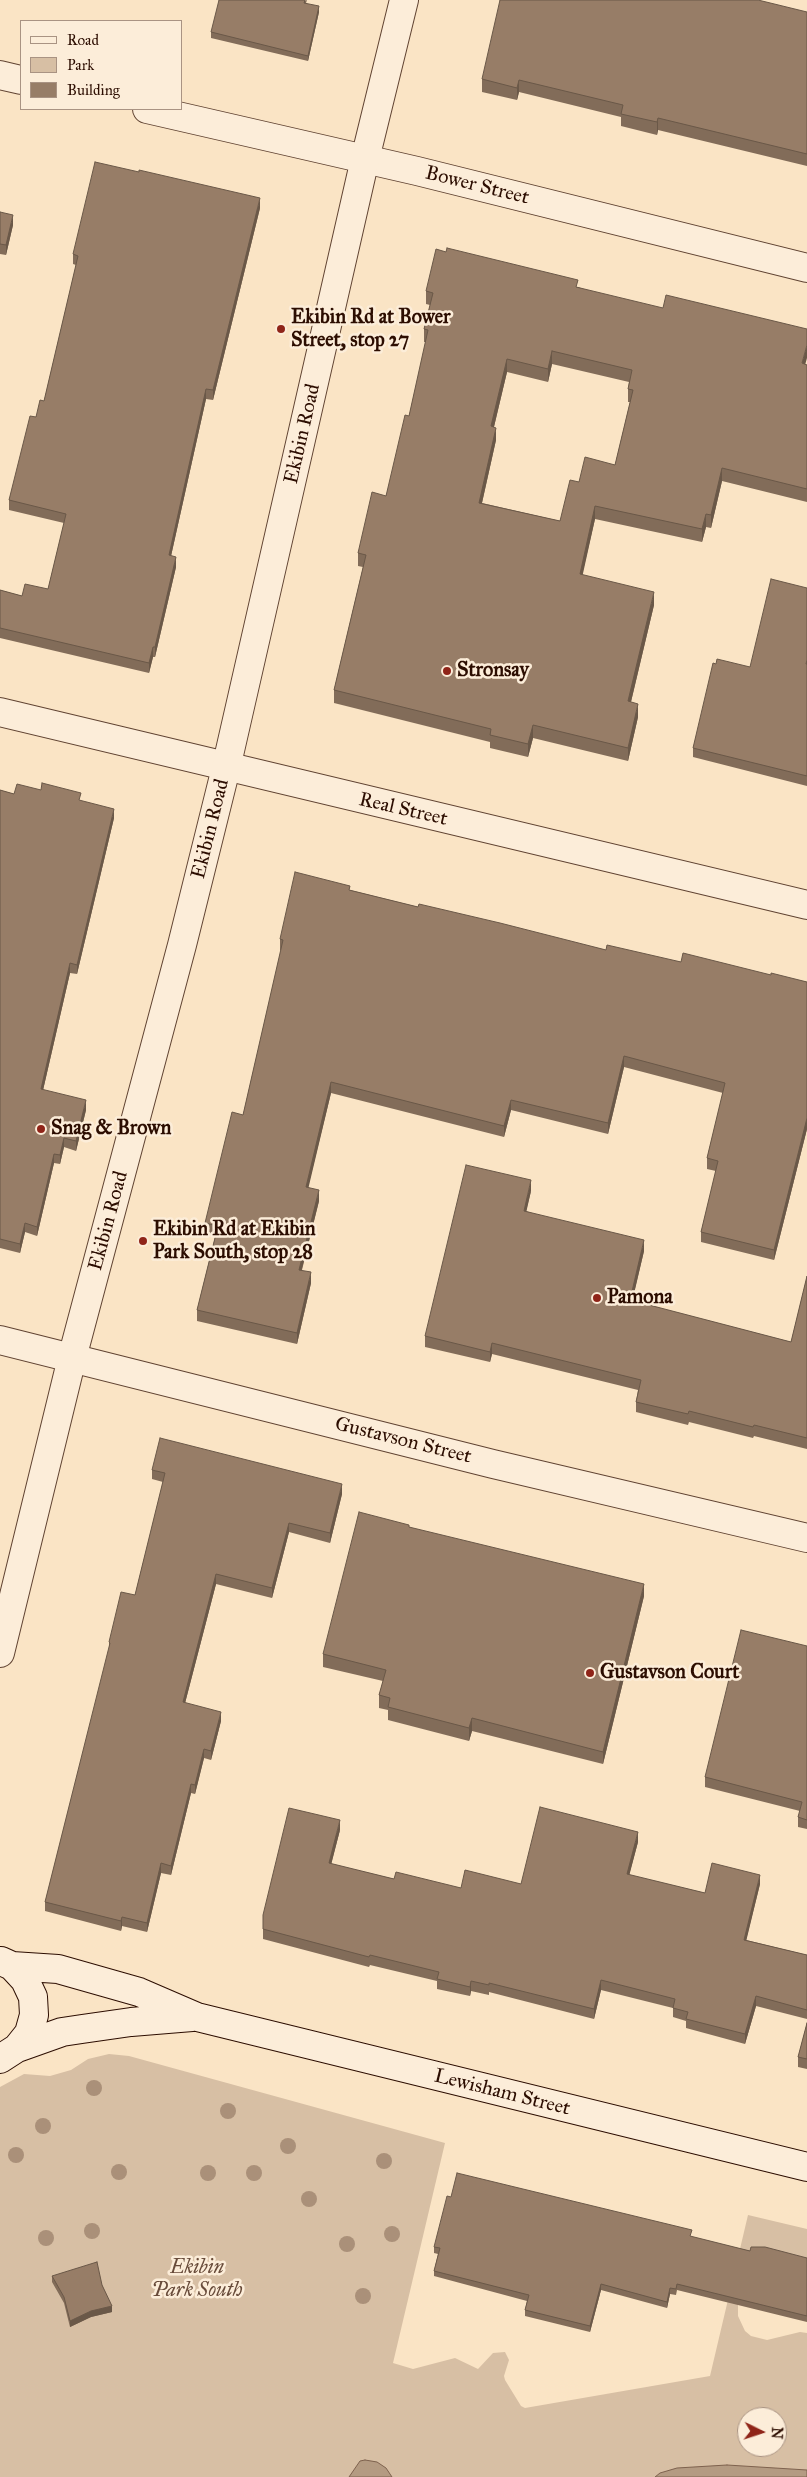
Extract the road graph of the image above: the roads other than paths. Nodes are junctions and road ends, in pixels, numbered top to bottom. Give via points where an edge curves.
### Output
1 (404, 0) edge
2 (0, 75) edge
3 (20, 80) edge
4 (150, 110) edge
5 (366, 159) junction
6 (807, 268) edge
7 (0, 712) edge
8 (226, 768) junction
9 (807, 904) edge
10 (0, 1340) edge
11 (72, 1358) junction
12 (807, 1538) edge
13 (0, 1653) edge
14 (6, 1964) edge
15 (197, 2017) junction
16 (9, 2053) edge
17 (807, 2167) edge

1 - 5 street, Ekibin Road
2 - 3 street
4 - 5 street, Bower Street
5 - 6 street, Bower Street
5 - 8 street, Ekibin Road
7 - 8 street, Real Street
8 - 9 street, Real Street
8 - 11 street, Ekibin Road via 180,955
10 - 11 street, Gustavson Street
11 - 12 street, Gustavson Street via 493,1464
11 - 13 street, Ekibin Road
14 - 15 street, Lewisham Street via 58,1970 140,1992
14 - 16 street via 25,1980 32,1997 34,2015 29,2033
15 - 16 street, Lewisham Street via 62,2032
15 - 17 street, Lewisham Street

